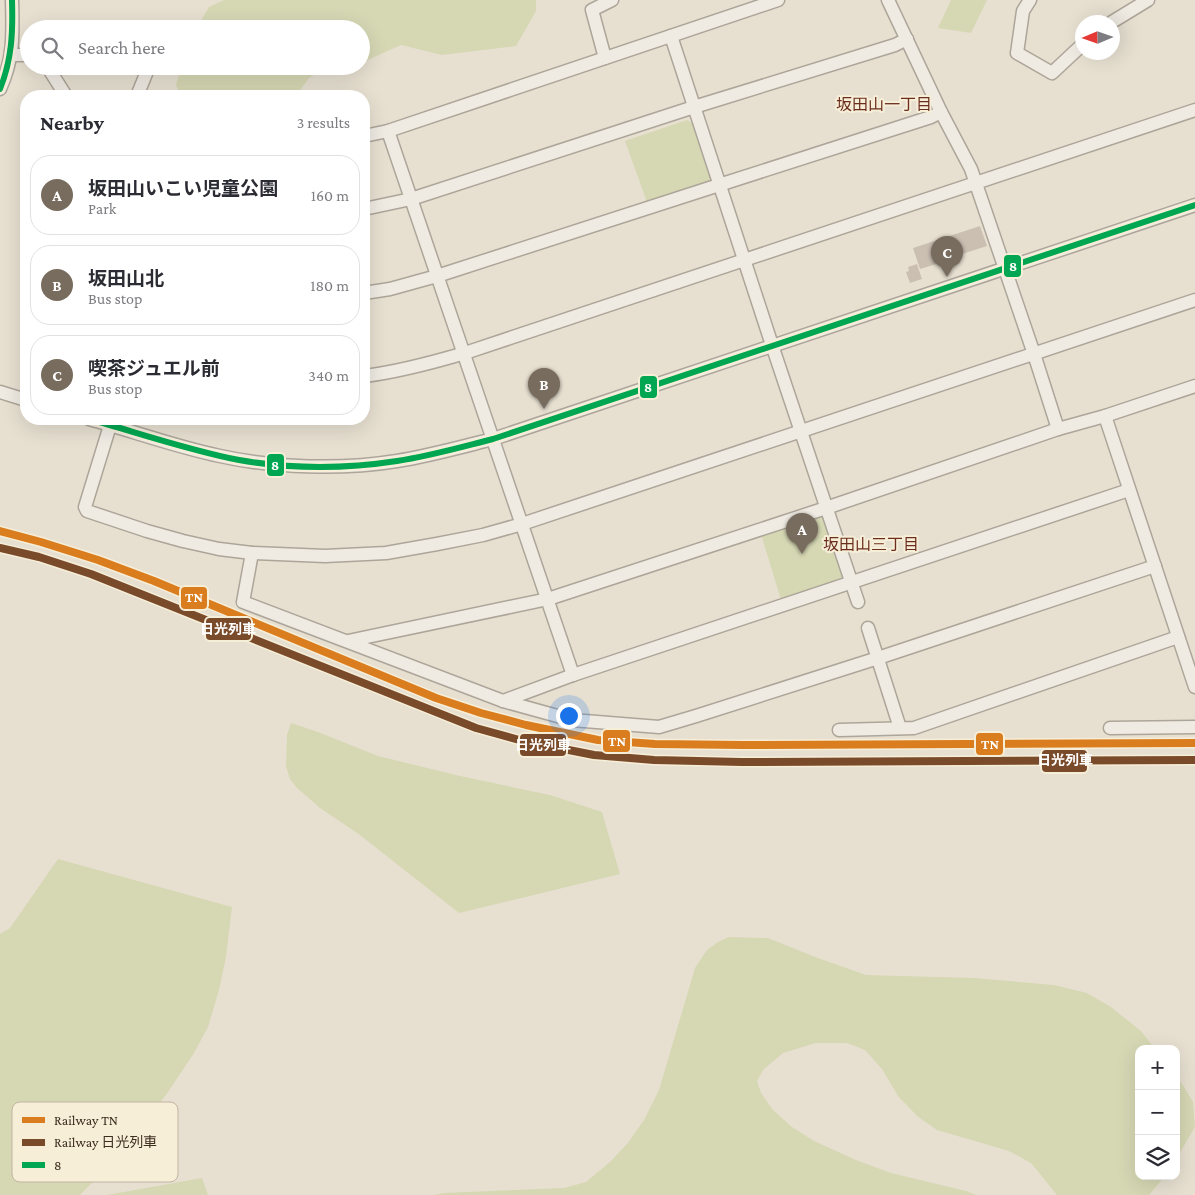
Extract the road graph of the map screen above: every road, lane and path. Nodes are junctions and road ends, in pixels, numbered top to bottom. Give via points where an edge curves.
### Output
1 (12, 0) edge
2 (612, 0) edge
3 (778, 0) edge
4 (888, 0) edge
5 (1030, 0) edge
6 (1148, 0) edge
7 (749, 5) edge
8 (1120, 17) edge
9 (671, 36) junction
10 (907, 40) junction
11 (1075, 52) edge
12 (11, 55) junction
13 (20, 55) edge
14 (605, 58) junction
15 (53, 75) edge
16 (146, 75) edge
17 (0, 89) edge
18 (62, 90) edge
19 (139, 90) edge
20 (694, 107) junction
21 (1195, 110) edge
22 (942, 112) junction
23 (388, 131) junction
24 (370, 135) edge
25 (976, 183) junction
26 (720, 184) junction
27 (411, 199) junction
28 (1195, 205) edge
29 (370, 208) edge
30 (745, 261) junction
31 (1006, 268) junction
32 (437, 276) junction
33 (370, 292) edge
34 (1195, 300) edge
35 (772, 345) junction
36 (464, 354) junction
37 (1034, 354) junction
38 (370, 375) edge
39 (1195, 386) edge
40 (0, 392) edge
41 (20, 398) edge
42 (1105, 416) junction
43 (110, 425) edge
44 (119, 425) edge
45 (1058, 429) junction
46 (802, 431) junction
47 (493, 439) junction
48 (1129, 490) junction
49 (826, 508) junction
50 (522, 524) junction
51 (252, 553) junction
52 (1154, 566) junction
53 (852, 582) junction
54 (548, 599) junction
55 (858, 602) dead end
56 (868, 628) dead end
57 (1178, 637) junction
58 (348, 641) junction
59 (878, 658) junction
60 (572, 675) junction
61 (1195, 687) edge
62 (503, 701) junction
63 (1195, 727) edge
64 (900, 728) junction
65 (1110, 728) dead end
66 (839, 730) dead end

1 - 12 street
2 - 14 street via 592,10
3 - 7 street
4 - 10 street
5 - 11 street via 1023,12 1017,53 1052,73
6 - 8 street
7 - 9 street
9 - 14 street
9 - 20 street
10 - 20 street
10 - 22 street
12 - 13 street
12 - 17 street
14 - 23 street
15 - 18 street
16 - 19 street
20 - 26 street
20 - 27 street
21 - 25 street
22 - 25 street
22 - 26 street via 932,118
23 - 24 street
23 - 27 street
25 - 30 street
25 - 31 street
26 - 30 street
26 - 32 street
27 - 29 street
27 - 32 street
28 - 31 street
30 - 35 street
30 - 36 street
31 - 35 street
31 - 37 street
32 - 33 street
32 - 36 street
34 - 37 street
35 - 46 street
35 - 47 street
36 - 38 street
36 - 47 street
37 - 45 street
37 - 46 street
39 - 42 street
40 - 41 street
42 - 45 street
42 - 48 street
43 - 51 street via 85,507 87,511 183,541
44 - 47 street via 220,457 269,465 395,462
45 - 49 street
46 - 49 street
46 - 50 street
47 - 50 street
48 - 52 street
48 - 53 street
49 - 53 street
49 - 54 street
50 - 51 street via 482,535 386,552 325,556
50 - 54 street
51 - 58 street via 243,602
52 - 57 street
52 - 59 street
53 - 55 street
53 - 60 street
54 - 58 street
54 - 60 street
56 - 59 street
57 - 61 street
57 - 64 street via 914,728
58 - 62 street
59 - 62 street via 659,727 572,720
59 - 64 street
60 - 62 street
63 - 65 street
64 - 66 street

